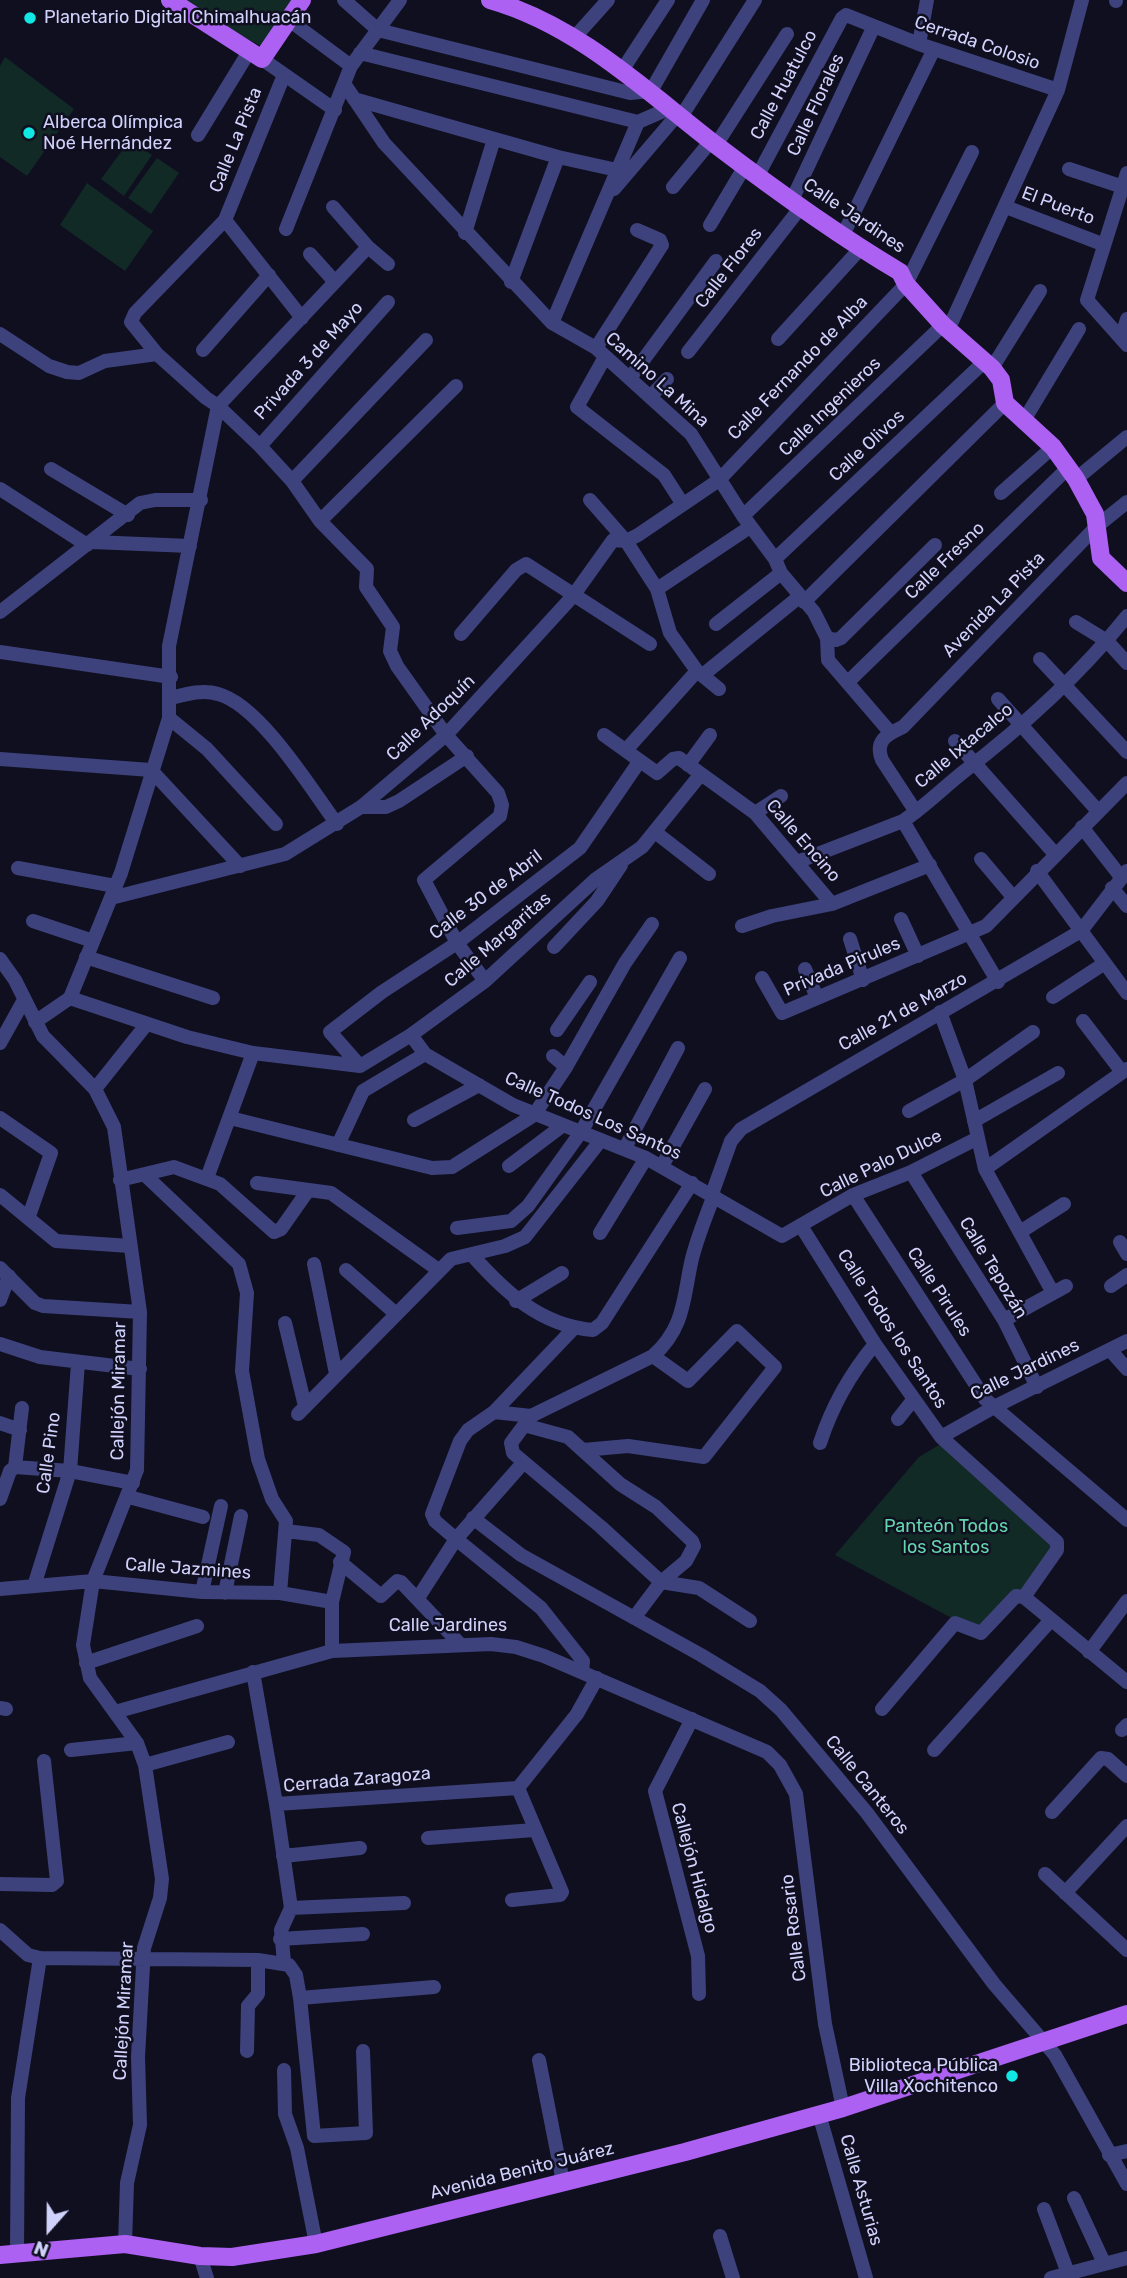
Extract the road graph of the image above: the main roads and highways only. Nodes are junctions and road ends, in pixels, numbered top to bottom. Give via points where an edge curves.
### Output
1 (170, 0) edge
2 (302, 0) edge
3 (501, 2) edge
4 (1127, 583) edge
5 (1127, 2014) edge
6 (8, 2255) edge

1 - 2 main road via 256,54
3 - 4 main road, Calle Jardines via 574,38 623,69 796,204 900,272 946,327 1001,380 1005,403 1053,447 1072,473 1095,514 1101,558
5 - 6 main road, Avenida Benito Juárez via 843,2108 316,2244 232,2257 125,2244

